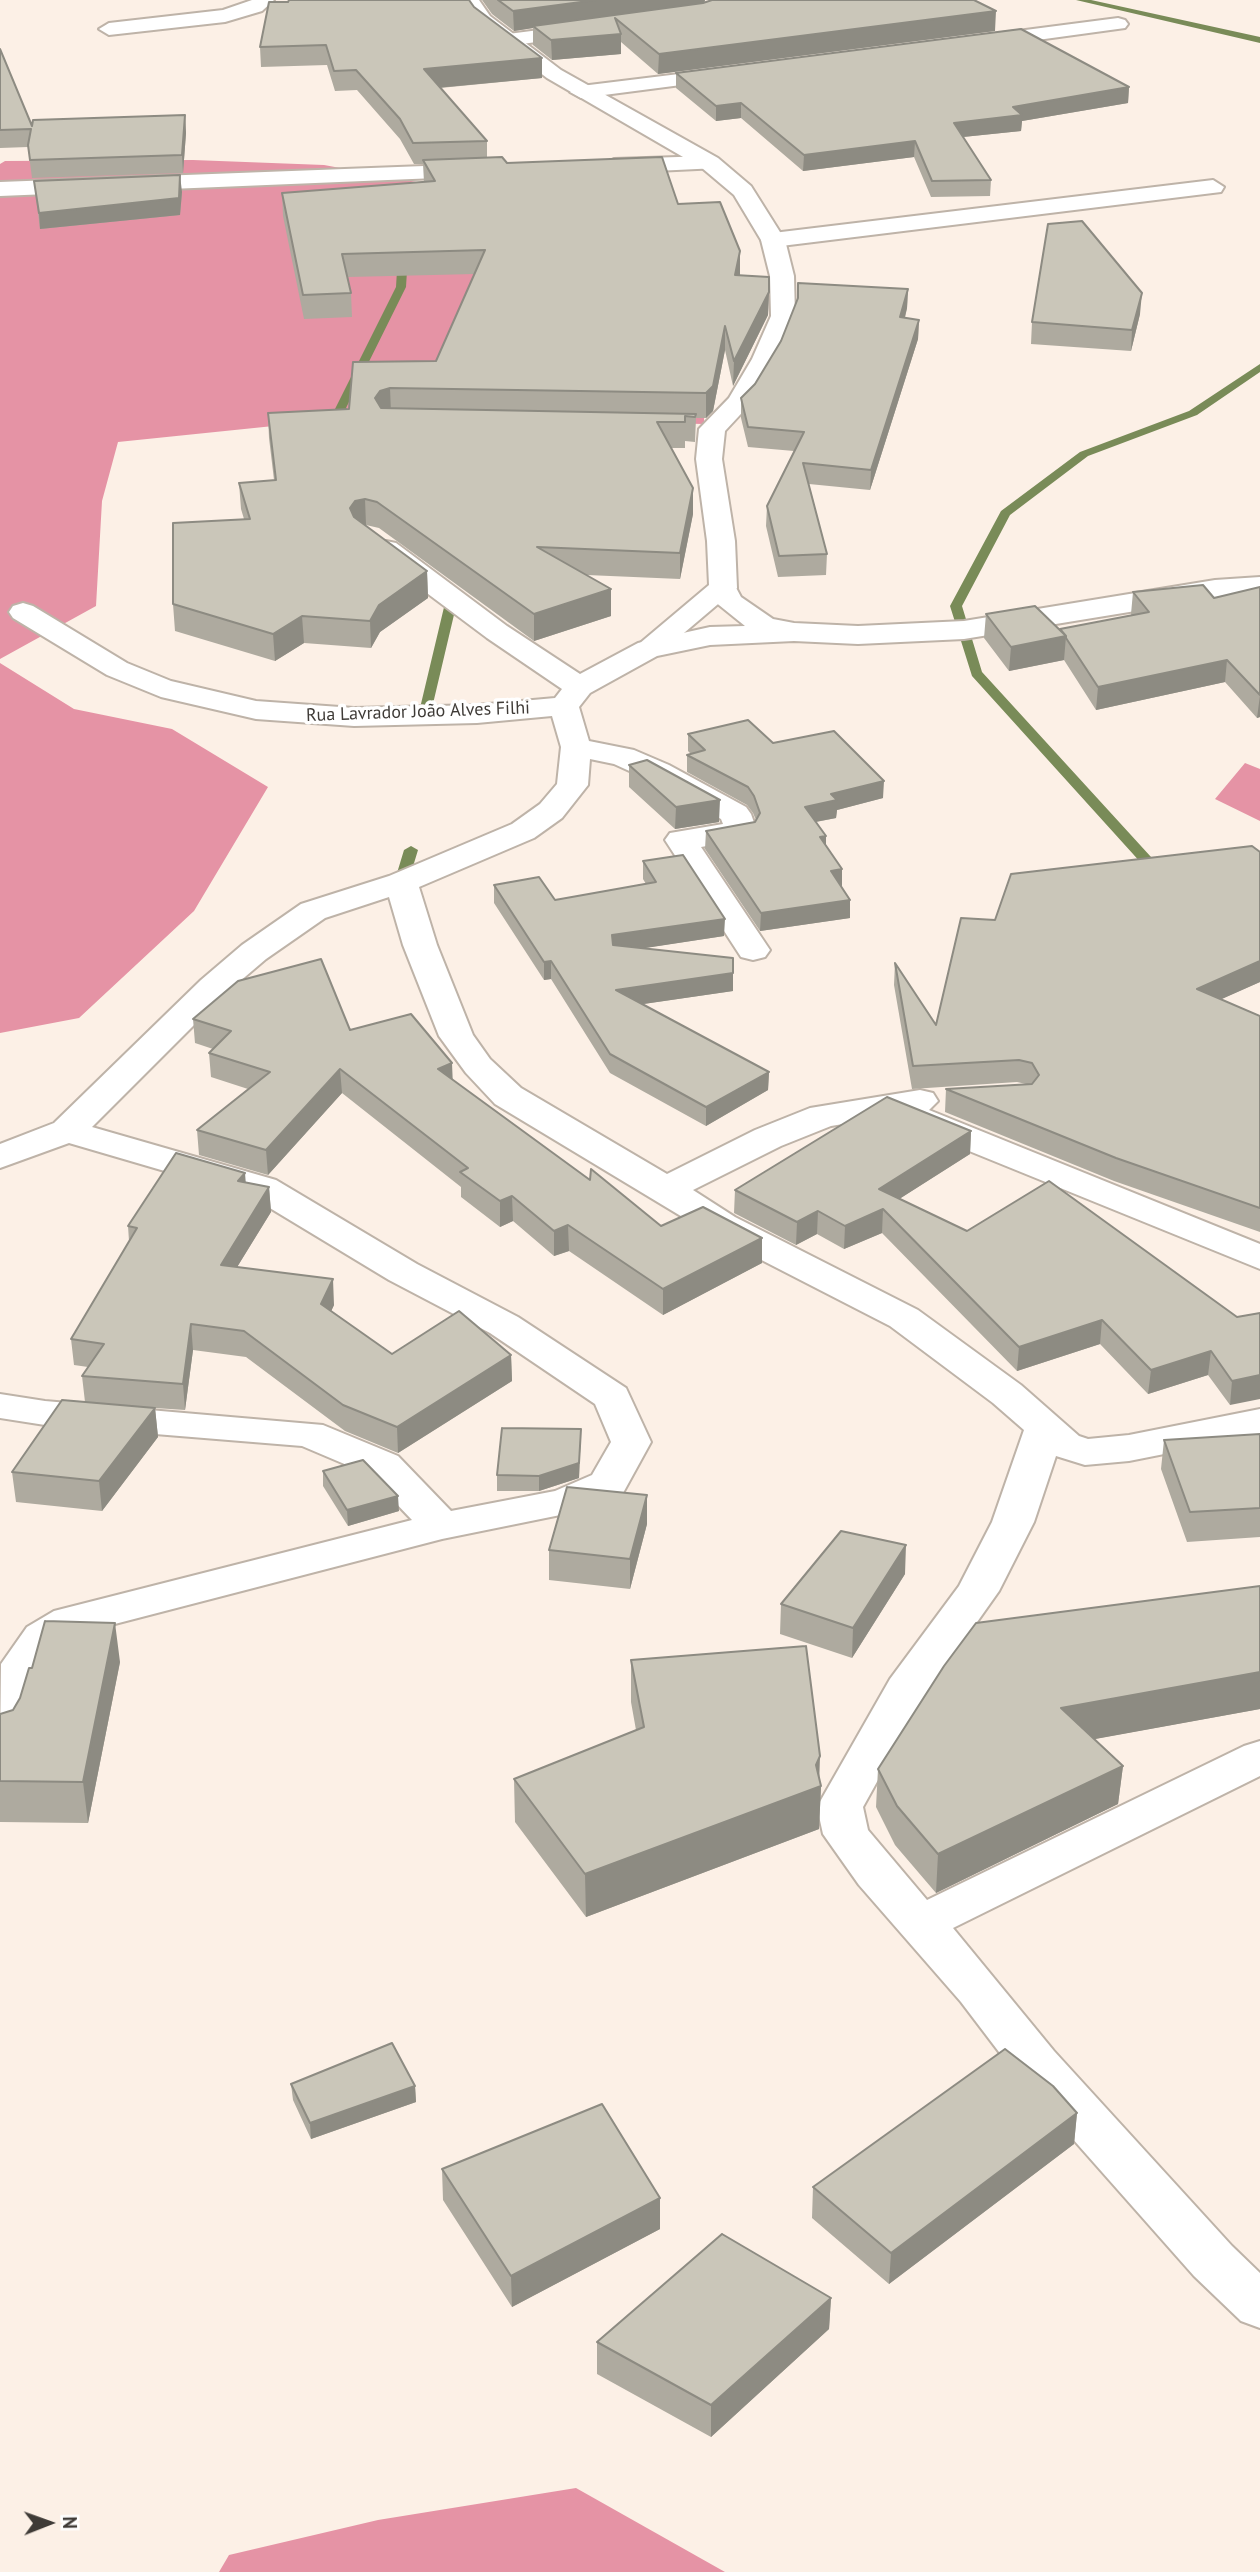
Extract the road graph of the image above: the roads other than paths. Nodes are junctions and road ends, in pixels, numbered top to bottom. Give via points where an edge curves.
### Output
1 (264, 0) edge
2 (469, 0) edge
3 (1118, 24) dead end
4 (602, 28) edge
5 (109, 29) dead end
6 (508, 40) junction
7 (953, 45) edge
8 (746, 71) edge
9 (581, 92) junction
10 (710, 163) junction
11 (598, 167) edge
12 (501, 171) edge
13 (1213, 187) dead end
14 (0, 189) edge
15 (773, 240) junction
16 (684, 429) edge
17 (712, 429) junction
18 (367, 536) edge
19 (1260, 585) edge
20 (723, 588) junction
21 (23, 612) dead end
22 (794, 632) junction
23 (648, 649) junction
24 (571, 696) junction
25 (576, 747) junction
26 (401, 883) junction
27 (753, 950) dead end
28 (959, 1097) edge
29 (889, 1105) junction
30 (66, 1131) junction
31 (0, 1157) edge
32 (666, 1189) junction
33 (1260, 1258) edge
34 (0, 1406) edge
35 (1260, 1422) edge
36 (1044, 1430) junction
37 (442, 1526) junction
38 (0, 1738) edge
39 (1260, 1757) edge
40 (922, 1923) junction
41 (1260, 2306) edge

1 - 5 street via 225,16
2 - 6 street via 483,20
3 - 7 street
4 - 6 street
6 - 9 street
8 - 9 street
9 - 10 street
10 - 11 street
10 - 15 street via 743,191
12 - 14 street
13 - 15 street
15 - 17 street via 782,276 783,316 765,359 739,402
16 - 17 street
17 - 20 street via 709,459
18 - 24 street via 498,632
19 - 22 street via 964,631
20 - 22 street via 728,601 746,615 763,625
20 - 23 street
21 - 24 street, Rua Lavrador João Alves Filhi via 117,669 161,688 256,710 354,717 477,714
22 - 23 street via 710,636
23 - 24 street, Rua Lavrador João Alves Filhi
24 - 25 street
25 - 26 street via 572,785 551,811 523,831
25 - 27 street via 635,762 735,814 741,831 681,841
26 - 30 street via 313,911 254,953
26 - 32 street via 456,1036 478,1066 508,1096
28 - 29 street
29 - 32 street via 823,1116
29 - 33 street
30 - 31 street
30 - 37 street via 263,1188 403,1272 504,1325 612,1397 631,1442 608,1484 565,1502
32 - 36 street via 722,1225 904,1318 1007,1394
34 - 37 street via 309,1434 383,1465
35 - 36 street via 1085,1452
36 - 40 street via 1013,1522 978,1591 906,1690 840,1807 846,1834
37 - 38 street via 69,1621 42,1637 23,1664
39 - 40 street
40 - 41 street via 1036,2064 1213,2261

